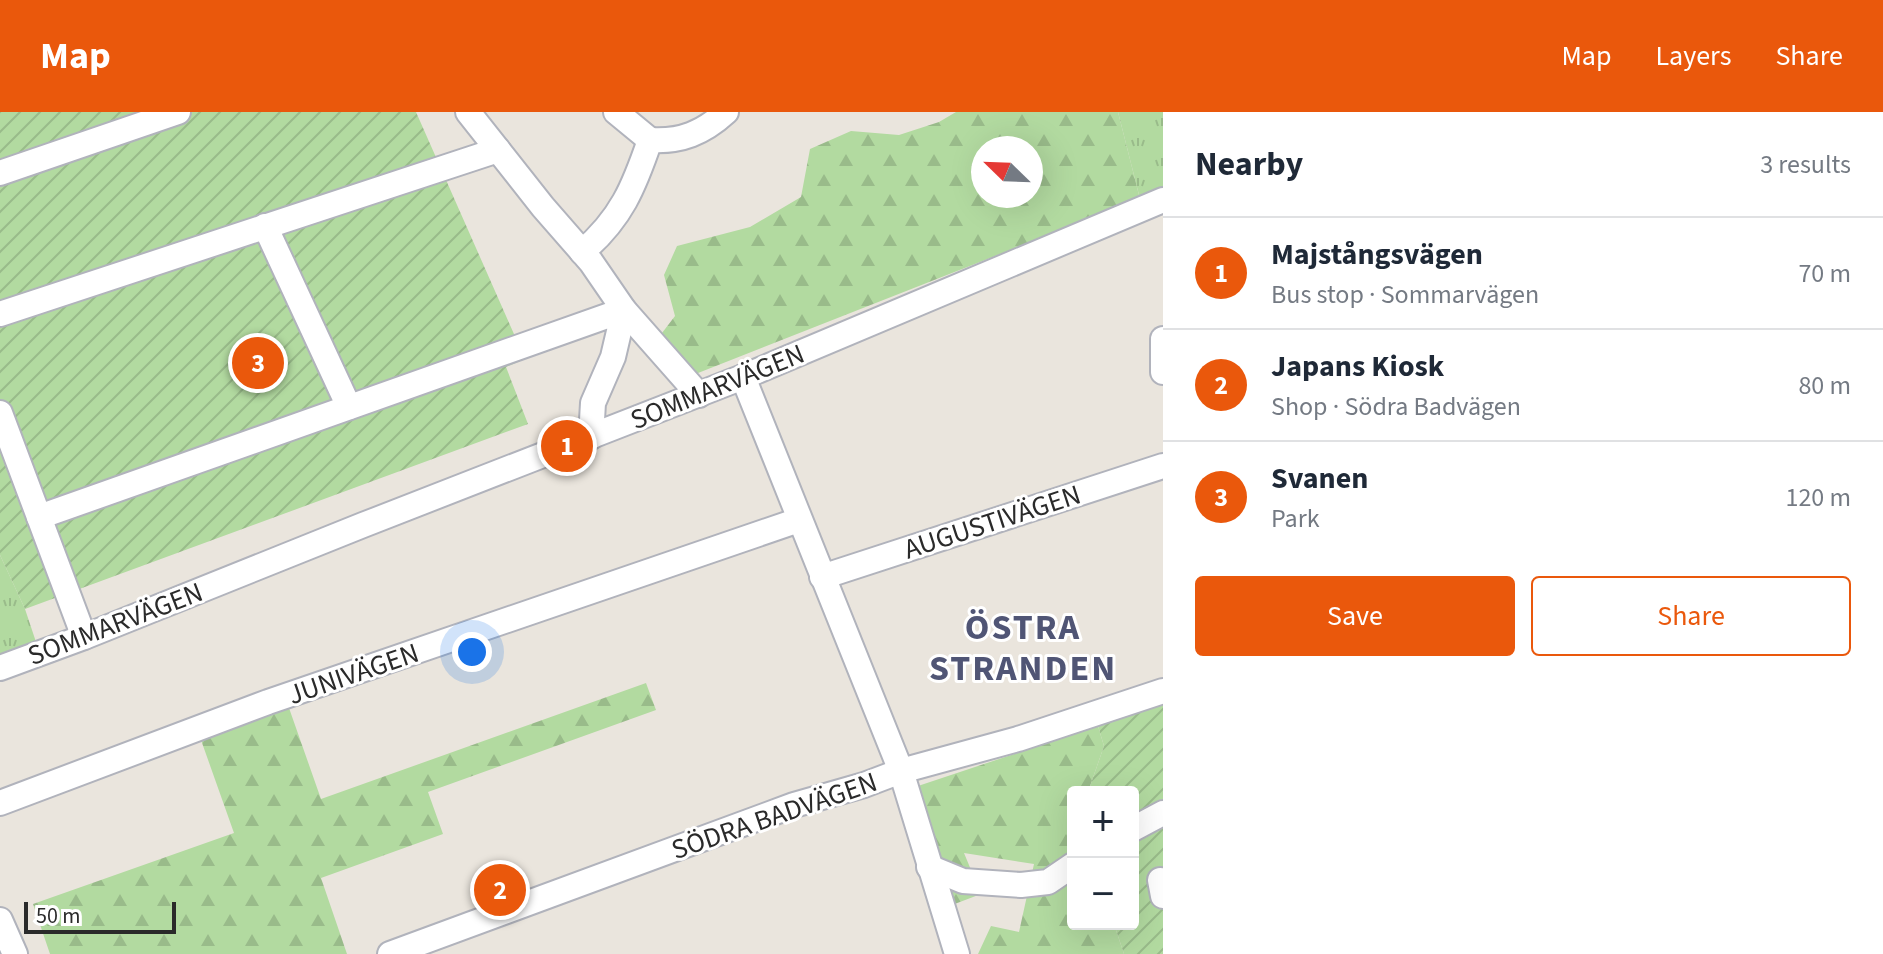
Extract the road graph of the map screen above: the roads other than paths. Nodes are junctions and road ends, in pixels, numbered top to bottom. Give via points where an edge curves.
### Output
1 (178, 112) edge
2 (468, 112) edge
3 (616, 112) edge
4 (726, 112) edge
5 (650, 140) junction
6 (498, 150) junction
7 (0, 173) edge
8 (1163, 200) edge
9 (265, 226) junction
10 (582, 252) junction
11 (624, 310) junction
12 (0, 314) edge
13 (1163, 339) edge
14 (1163, 372) edge
15 (743, 377) junction
16 (699, 395) junction
17 (349, 407) junction
18 (0, 413) edge
19 (591, 437) junction
20 (1163, 466) edge
21 (39, 517) junction
22 (799, 520) junction
23 (822, 577) junction
24 (84, 637) junction
25 (0, 668) edge
26 (1163, 691) edge
27 (901, 771) junction
28 (0, 803) edge
29 (1163, 813) edge
30 (1139, 826) edge
31 (929, 867) junction
32 (1067, 869) edge
33 (0, 920) edge
34 (15, 954) edge
35 (390, 954) edge
36 (957, 954) edge

1 - 7 street
2 - 6 street
3 - 5 street
4 - 5 street via 700,132 678,140
5 - 10 street via 620,212
6 - 9 street
6 - 10 street
8 - 15 street, SOMMARVÄGEN
9 - 12 street
9 - 17 street
10 - 11 street
11 - 16 street
11 - 17 street
11 - 19 street via 613,357 593,403
13 - 14 street
15 - 16 street, SOMMARVÄGEN
15 - 22 street
16 - 19 street, SOMMARVÄGEN
17 - 21 street
18 - 21 street
19 - 24 street, SOMMARVÄGEN
20 - 23 street, AUGUSTIVÄGEN
21 - 24 street
22 - 23 street
22 - 28 street, JUNIVÄGEN via 268,702
23 - 27 street
24 - 25 street, SOMMARVÄGEN
26 - 27 street, SÖDRA BADVÄGEN
27 - 31 street
27 - 35 street, SÖDRA BADVÄGEN via 794,805
29 - 30 street
31 - 32 street via 963,881 1021,885 1048,882
31 - 36 street
33 - 34 street

